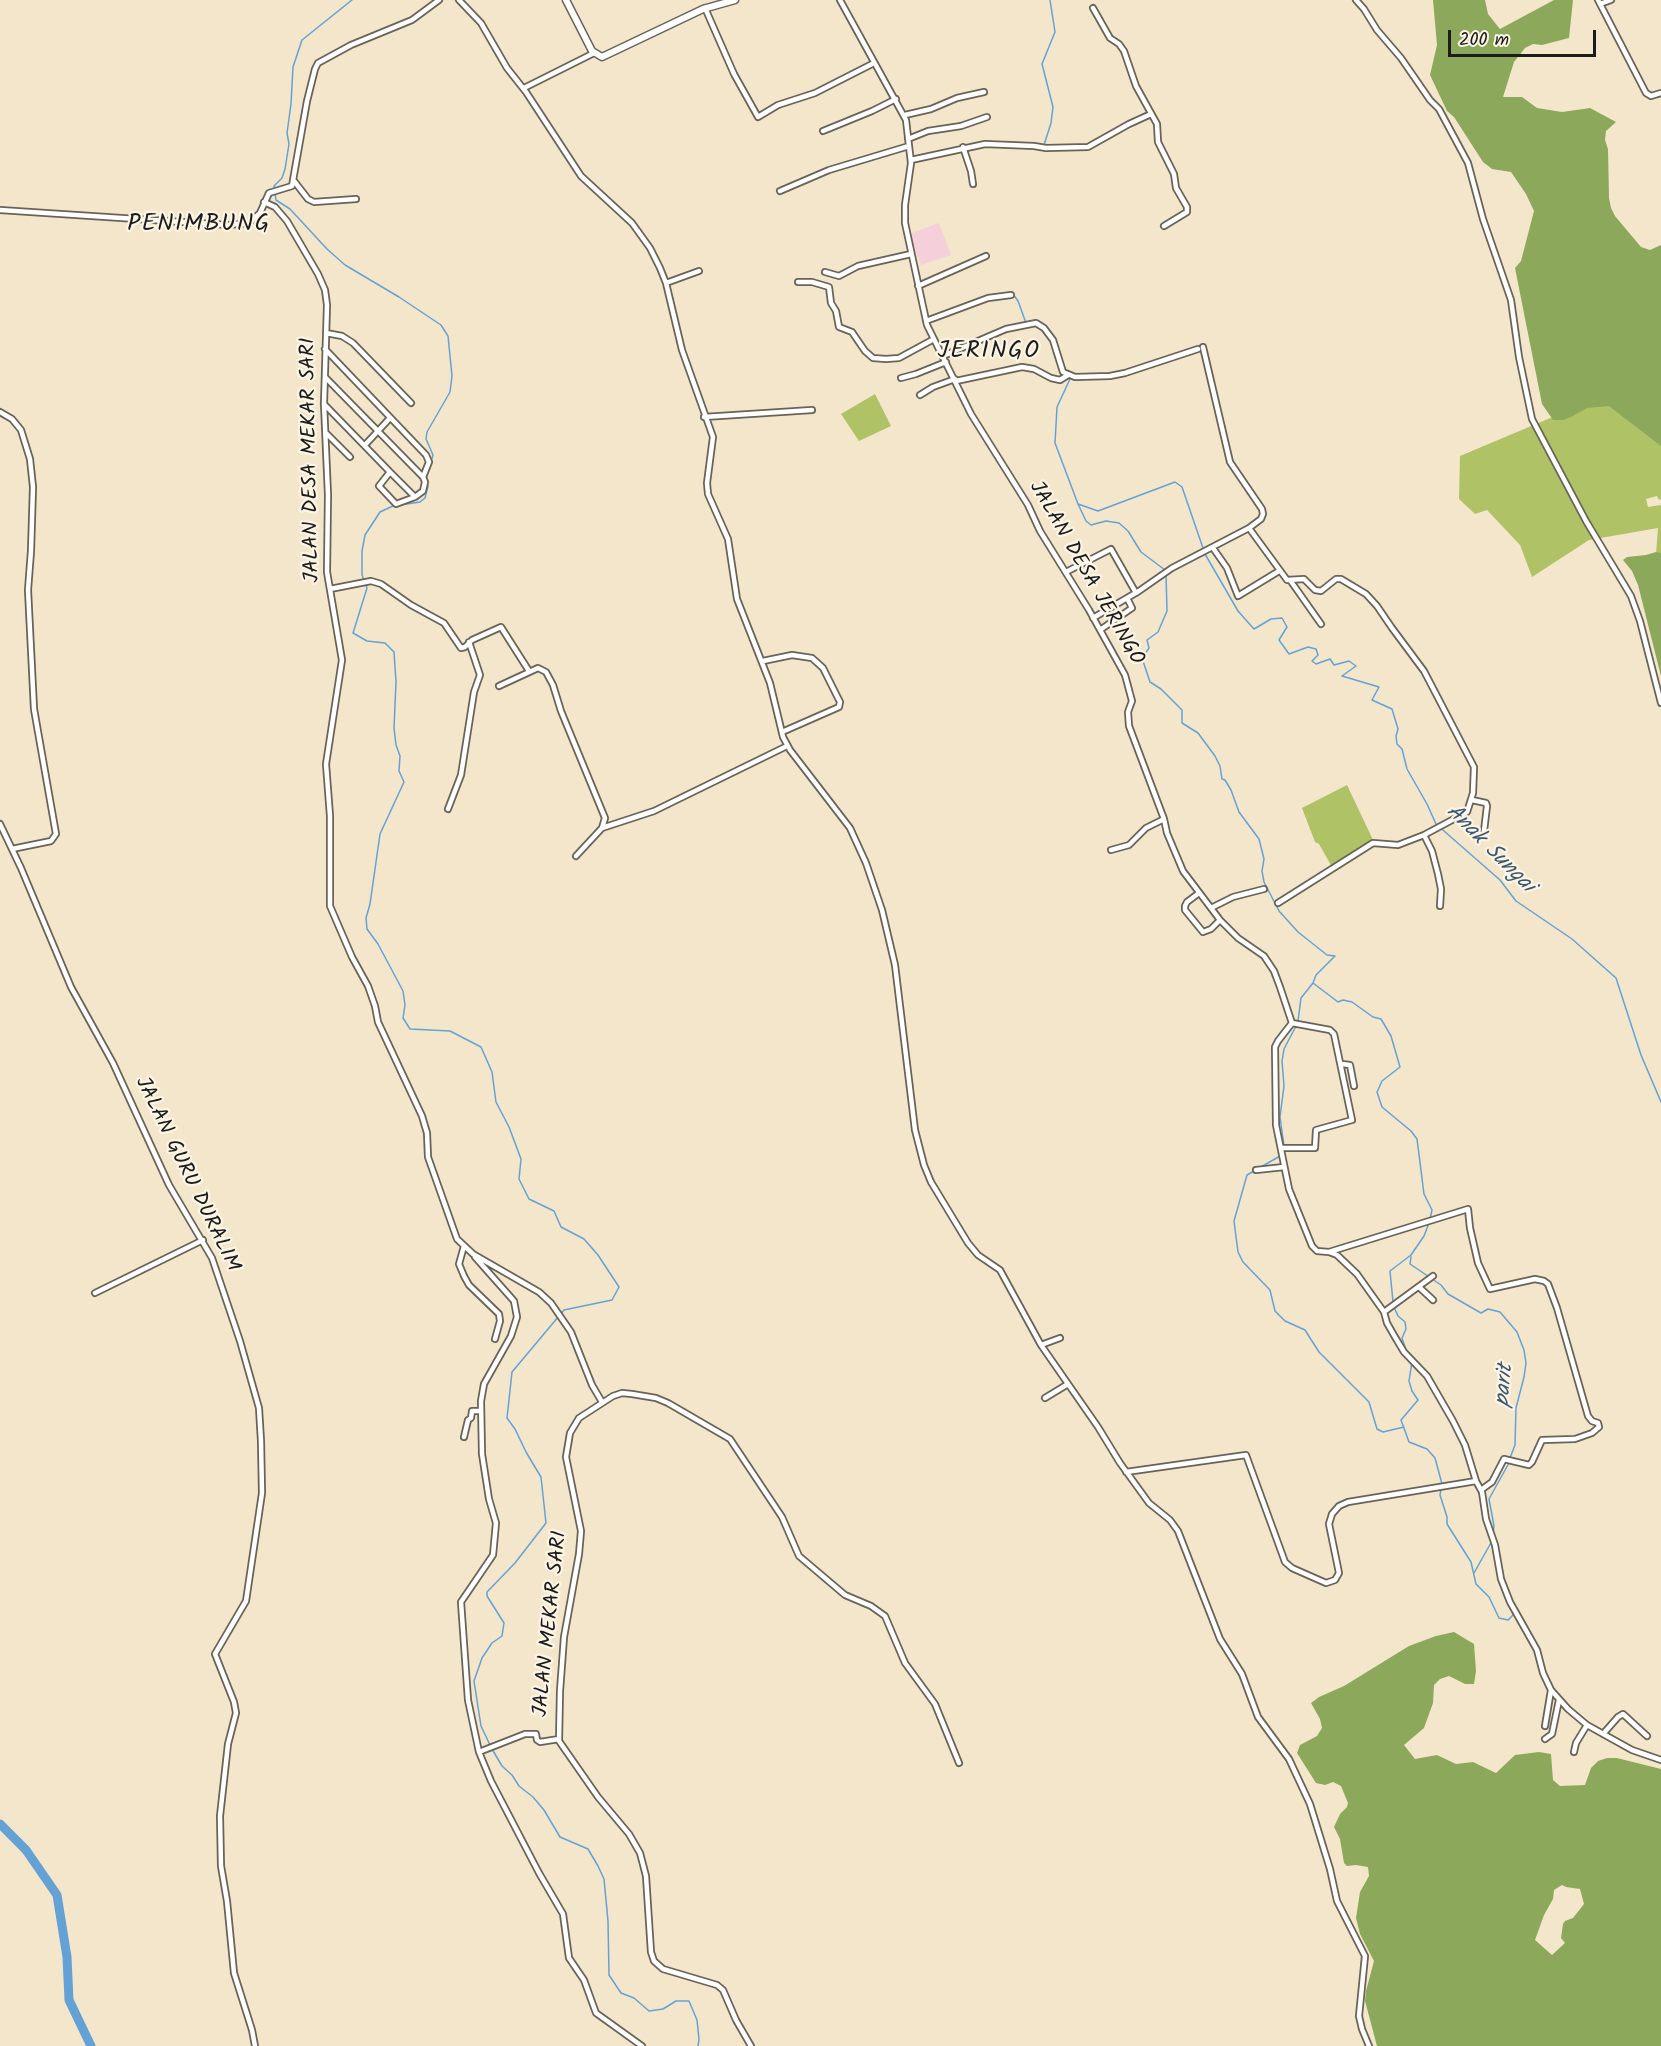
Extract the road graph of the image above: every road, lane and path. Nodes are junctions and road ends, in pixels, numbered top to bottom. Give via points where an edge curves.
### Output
1 (440, 0) edge
2 (459, 0) edge
3 (566, 0) edge
4 (735, 0) edge
5 (840, 0) edge
6 (1356, 0) edge
7 (1611, 0) edge
8 (1599, 2) edge
9 (705, 8) junction
10 (1093, 8) dead end
11 (594, 53) junction
12 (874, 63) junction
13 (524, 88) junction
14 (984, 92) dead end
15 (1661, 93) edge
16 (896, 99) junction
17 (1151, 114) junction
18 (904, 116) junction
19 (987, 117) dead end
20 (823, 131) dead end
21 (908, 139) junction
22 (909, 146) junction
23 (963, 147) junction
24 (911, 160) junction
25 (294, 181) junction
26 (973, 184) dead end
27 (780, 191) dead end
28 (356, 199) dead end
29 (264, 202) junction
30 (0, 210) edge
31 (1164, 226) dead end
32 (911, 254) junction
33 (986, 256) dead end
34 (699, 271) dead end
35 (825, 272) dead end
36 (798, 282) dead end
37 (666, 283) junction
38 (918, 286) junction
39 (1011, 294) dead end
40 (926, 321) junction
41 (326, 333) junction
42 (934, 339) junction
43 (325, 349) junction
44 (943, 356) junction
45 (946, 362) junction
46 (1068, 375) junction
47 (325, 377) junction
48 (901, 378) dead end
49 (955, 380) junction
50 (920, 395) dead end
51 (411, 403) dead end
52 (324, 404) junction
53 (812, 410) dead end
54 (0, 412) edge
55 (704, 417) junction
56 (390, 418) junction
57 (378, 432) junction
58 (326, 433) junction
59 (365, 445) junction
60 (350, 457) dead end
61 (390, 472) junction
62 (423, 477) junction
63 (415, 497) junction
64 (1249, 528) junction
65 (1214, 548) junction
66 (1279, 571) junction
67 (1066, 572) junction
68 (1290, 580) junction
69 (330, 589) junction
70 (1136, 593) junction
71 (1127, 598) junction
72 (1093, 618) junction
73 (1321, 624) dead end
74 (1100, 630) junction
75 (469, 642) junction
76 (763, 661) junction
77 (529, 671) junction
78 (500, 686) dead end
79 (1661, 704) edge
80 (782, 732) junction
81 (787, 746) junction
82 (1472, 800) junction
83 (448, 809) dead end
84 (1164, 819) junction
85 (0, 824) edge
86 (602, 828) junction
87 (1484, 831) dead end
88 (2, 834) edge
89 (1424, 835) junction
90 (12, 849) junction
91 (1111, 850) dead end
92 (576, 856) dead end
93 (1264, 889) dead end
94 (1199, 893) junction
95 (1278, 903) dead end
96 (1440, 906) dead end
97 (1211, 908) junction
98 (1220, 920) junction
99 (1292, 1023) junction
100 (1342, 1064) junction
101 (1354, 1086) dead end
102 (1283, 1149) junction
103 (1284, 1167) junction
104 (1256, 1170) dead end
105 (203, 1240) junction
106 (464, 1246) junction
107 (1329, 1252) junction
108 (473, 1254) junction
109 (1433, 1276) dead end
110 (1419, 1287) junction
111 (95, 1293) dead end
112 (1433, 1300) dead end
113 (1384, 1312) junction
114 (1060, 1338) dead end
115 (495, 1339) dead end
116 (1041, 1345) junction
117 (1068, 1384) junction
118 (1045, 1398) dead end
119 (602, 1402) junction
120 (480, 1412) junction
121 (464, 1437) dead end
122 (1126, 1472) junction
123 (1476, 1481) junction
124 (1481, 1490) junction
125 (1555, 1695) junction
126 (1587, 1725) junction
127 (1545, 1726) dead end
128 (1604, 1734) junction
129 (1647, 1736) dead end
130 (559, 1739) junction
131 (1545, 1739) dead end
132 (479, 1752) junction
133 (1574, 1752) dead end
134 (1661, 1760) edge
135 (959, 1763) dead end
136 (255, 2046) edge
137 (642, 2046) edge
138 (751, 2046) edge
139 (1369, 2046) edge

1 - 25 street via 408,23 351,45 318,63 307,101
2 - 13 street via 477,18
3 - 11 street
4 - 9 street
5 - 12 street, JALAN DESA JERINGO
6 - 79 street via 1439,109 1468,163 1511,300 1532,418 1631,596
7 - 8 street
8 - 15 street via 1646,94
9 - 11 street via 606,56
9 - 12 street via 758,117
10 - 17 street via 1110,38 1124,51
11 - 13 street
12 - 16 street, JALAN DESA JERINGO
13 - 37 street via 581,176 638,230
14 - 18 street
16 - 18 street, JALAN DESA JERINGO
16 - 20 street
17 - 23 street via 1088,147
17 - 31 street via 1157,124 1158,142 1187,207 1187,212
18 - 21 street, JALAN DESA JERINGO
19 - 21 street
21 - 22 street, JALAN DESA JERINGO
22 - 24 street, JALAN DESA JERINGO
22 - 27 street via 829,170
23 - 24 street
23 - 26 street
24 - 32 street, JALAN DESA JERINGO via 905,217
25 - 28 street via 314,202
25 - 29 street via 288,188 268,194
29 - 30 street via 253,220 240,225
29 - 41 street, JALAN DESA MEKAR SARI via 280,211 315,268 326,296
32 - 35 street via 858,267 839,276
32 - 38 street, JALAN DESA JERINGO
33 - 38 street
34 - 37 street
36 - 42 street via 829,288 839,327 852,332 873,358 899,357
37 - 55 street via 679,341
38 - 40 street, JALAN DESA JERINGO
39 - 40 street via 988,298
40 - 42 street, JALAN DESA JERINGO
41 - 43 street, JALAN DESA MEKAR SARI
41 - 51 street via 352,343
42 - 44 street, JALAN DESA JERINGO
43 - 47 street, JALAN DESA MEKAR SARI
43 - 56 street
44 - 45 street, JALAN DESA JERINGO
44 - 46 street via 1006,329 1038,324 1053,340 1062,369
45 - 48 street
45 - 49 street, JALAN DESA JERINGO
46 - 49 street via 1060,380 1022,367
46 - 64 street via 1118,375 1200,348 1230,462 1262,509 1261,519
47 - 52 street, JALAN DESA MEKAR SARI
47 - 57 street
49 - 50 street
49 - 67 street, JALAN DESA JERINGO via 971,414
52 - 58 street, JALAN DESA MEKAR SARI
52 - 59 street
53 - 55 street
54 - 90 street via 21,430 30,459 33,487 27,584 34,709 56,834 51,841
55 - 76 street via 712,437 708,494 728,539 739,602
56 - 57 street
56 - 62 street via 428,458
57 - 59 street
57 - 62 street
58 - 60 street
58 - 69 street, JALAN DESA MEKAR SARI
59 - 61 street
61 - 63 street
61 - 63 street via 380,488 396,504
62 - 63 street via 424,488
64 - 65 street
64 - 66 street
65 - 66 street via 1238,596
65 - 70 street via 1172,568
66 - 68 street
67 - 70 street via 1112,549
67 - 72 street, JALAN DESA JERINGO
68 - 73 street
68 - 82 street via 1304,579 1321,591 1341,579 1377,606 1424,671 1468,753 1475,773
69 - 75 street via 370,581 381,584 441,620 459,647 464,648
69 - 106 street, JALAN DESA MEKAR SARI via 342,660 326,764 330,906 422,1116 430,1161 456,1236
70 - 71 street
71 - 72 street
71 - 74 street via 1132,608
72 - 74 street, JALAN DESA JERINGO
74 - 84 street, JALAN DESA JERINGO via 1128,682 1132,700 1129,726
75 - 77 street via 501,627
75 - 83 street via 480,675 461,775
76 - 80 street
76 - 80 street via 796,655 815,660 840,702 839,707
77 - 78 street
77 - 86 street via 542,669 550,679 604,814
80 - 81 street
81 - 86 street via 654,811
81 - 116 street via 850,828 882,910 897,979 915,1130 927,1174 971,1247 1001,1273
82 - 87 street via 1486,803
82 - 89 street via 1467,812
84 - 91 street via 1146,828 1129,845
84 - 94 street, JALAN DESA JERINGO via 1179,862
85 - 88 street, JALAN GURU DURALIM
86 - 92 street
88 - 90 street, JALAN GURU DURALIM
89 - 95 street via 1398,845 1373,843
89 - 96 street via 1438,873
90 - 105 street, JALAN GURU DURALIM via 71,987 113,1063 172,1191
93 - 97 street
94 - 97 street, JALAN DESA JERINGO
94 - 98 street via 1187,902 1185,910 1203,932
97 - 98 street, JALAN DESA JERINGO
98 - 99 street, JALAN DESA JERINGO via 1266,958 1281,987
99 - 100 street via 1332,1031
99 - 102 street via 1275,1047 1275,1112
100 - 101 street via 1350,1065
100 - 102 street via 1352,1120 1316,1130 1315,1148
102 - 103 street
103 - 104 street
103 - 107 street via 1293,1202 1312,1246
105 - 111 street
105 - 136 street, JALAN GURU DURALIM via 240,1341 261,1421 262,1492 246,1601 215,1654 236,1713 228,1744 220,1816 221,1866 234,1973
106 - 108 street, JALAN DESA MEKAR SARI
106 - 115 street via 459,1264 464,1276 500,1314
107 - 113 street via 1351,1267
107 - 124 street via 1468,1209 1478,1263 1489,1288 1535,1279 1548,1284 1589,1417 1599,1427 1575,1439 1542,1440 1528,1465 1510,1459 1502,1461 1492,1482
108 - 119 street, JALAN DESA MEKAR SARI via 539,1292 556,1309 575,1339
108 - 120 street via 517,1308 511,1336 484,1384
109 - 110 street
110 - 112 street
110 - 113 street
113 - 123 street via 1404,1352 1427,1376 1453,1421
114 - 116 street
116 - 117 street
117 - 118 street
117 - 122 street
119 - 130 street, JALAN MEKAR SARI via 579,1418 567,1441 568,1474 580,1531 564,1637
119 - 135 street, JALAN MEKAR SARI via 622,1393 656,1398 730,1439 782,1517 800,1556 844,1595 871,1605 885,1616 905,1663 935,1704
120 - 121 street via 472,1411
120 - 132 street via 482,1454 496,1523 495,1543 490,1562 468,1589 461,1606 468,1700
122 - 123 street via 1245,1455 1285,1562 1326,1583 1334,1581 1339,1573 1329,1524 1339,1506
122 - 139 street via 1149,1503 1178,1531 1217,1632 1239,1666 1258,1717 1289,1759 1303,1786 1337,1901 1365,1956 1359,2016
123 - 124 street
124 - 125 street via 1503,1584
125 - 126 street
125 - 127 street
125 - 131 street via 1552,1734
126 - 128 street
126 - 133 street
128 - 129 street via 1623,1714
128 - 134 street
130 - 132 street via 540,1742 536,1734 525,1734
130 - 138 street, JALAN MEKAR SARI via 640,1853 654,1961 663,1969 723,1990
132 - 137 street via 563,1914 568,1958 584,1980 596,2013

